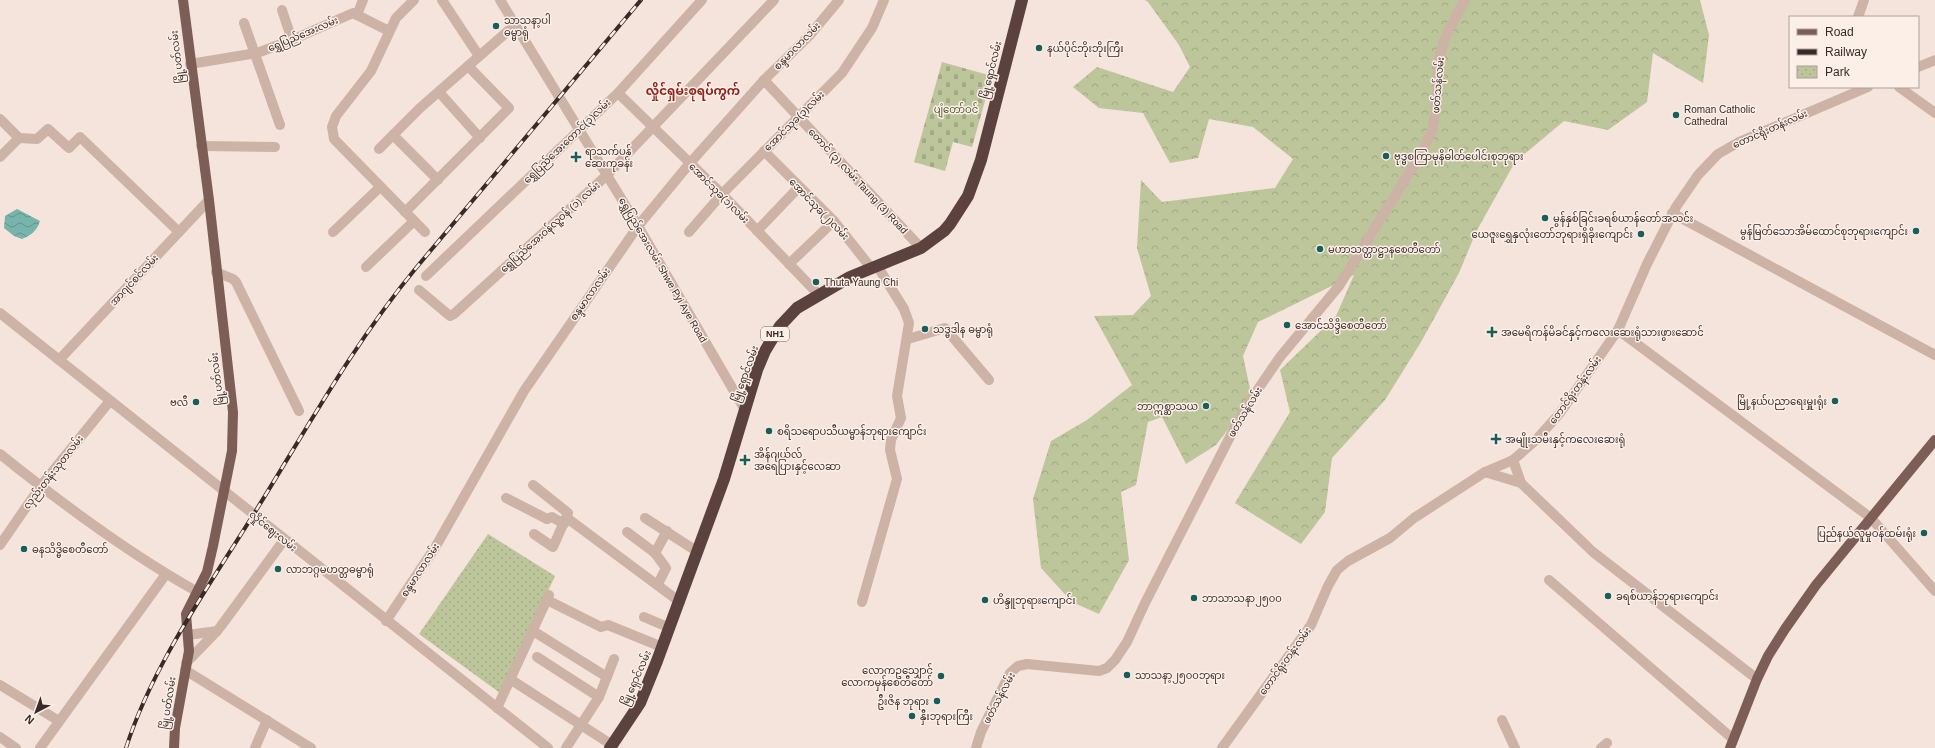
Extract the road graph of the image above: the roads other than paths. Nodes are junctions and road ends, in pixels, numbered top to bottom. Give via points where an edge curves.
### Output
1 (183, 0) edge
2 (363, 0) edge
3 (414, 0) edge
4 (442, 0) edge
5 (702, 0) edge
6 (774, 0) edge
7 (839, 0) edge
8 (884, 0) edge
9 (1022, 0) edge
10 (1466, 0) edge
11 (1864, 0) edge
12 (504, 1) edge
13 (282, 10) dead end
14 (357, 15) junction
15 (1858, 16) edge
16 (244, 23) dead end
17 (516, 24) junction
18 (389, 31) junction
19 (292, 40) junction
20 (254, 54) junction
21 (479, 56) junction
22 (1935, 60) edge
23 (190, 64) junction
24 (468, 66) junction
25 (1919, 67) edge
26 (764, 80) junction
27 (1866, 88) edge
28 (1900, 88) edge
29 (439, 92) junction
30 (618, 93) junction
31 (1935, 113) edge
32 (798, 116) junction
33 (0, 120) edge
34 (280, 125) dead end
35 (654, 128) junction
36 (579, 130) junction
37 (393, 135) junction
38 (19, 138) junction
39 (480, 138) junction
40 (201, 146) junction
41 (275, 147) dead end
42 (379, 149) dead end
43 (764, 151) junction
44 (0, 157) edge
45 (690, 164) junction
46 (607, 176) junction
47 (438, 180) junction
48 (380, 187) junction
49 (799, 187) junction
50 (722, 194) junction
51 (209, 200) junction
52 (405, 212) junction
53 (1672, 213) junction
54 (414, 221) junction
55 (834, 221) junction
56 (638, 226) junction
57 (757, 231) junction
58 (178, 232) junction
59 (333, 232) dead end
60 (425, 232) dead end
61 (689, 232) dead end
62 (920, 248) junction
63 (789, 264) junction
64 (366, 267) dead end
65 (875, 268) junction
66 (216, 272) junction
67 (426, 276) dead end
68 (419, 290) dead end
69 (819, 295) junction
70 (0, 313) edge
71 (1618, 330) junction
72 (908, 339) junction
73 (1935, 355) edge
74 (59, 360) junction
75 (989, 380) dead end
76 (109, 402) junction
77 (745, 410) junction
78 (299, 411) dead end
79 (1935, 440) edge
80 (0, 454) edge
81 (1513, 460) junction
82 (1485, 472) junction
83 (1521, 483) junction
84 (533, 485) dead end
85 (40, 487) junction
86 (225, 493) junction
87 (506, 498) dead end
88 (645, 518) dead end
89 (1871, 518) junction
90 (566, 521) junction
91 (667, 531) junction
92 (627, 532) dead end
93 (534, 534) dead end
94 (284, 540) junction
95 (0, 545) edge
96 (698, 552) junction
97 (655, 553) junction
98 (166, 574) junction
99 (1549, 580) dead end
100 (658, 584) junction
101 (1935, 590) edge
102 (196, 591) junction
103 (680, 602) junction
104 (862, 602) dead end
105 (644, 616) dead end
106 (386, 622) junction
107 (670, 628) junction
108 (217, 631) junction
109 (533, 631) junction
110 (188, 635) junction
111 (662, 647) junction
112 (537, 657) dead end
113 (614, 659) dead end
114 (185, 667) junction
115 (607, 677) junction
116 (510, 679) junction
117 (1757, 679) junction
118 (0, 685) edge
119 (599, 697) junction
120 (497, 708) junction
121 (267, 720) junction
122 (1502, 720) dead end
123 (60, 721) junction
124 (581, 726) junction
125 (0, 737) edge
126 (294, 744) edge
127 (1732, 744) edge
128 (611, 747) edge
129 (16, 748) edge
130 (40, 748) edge
131 (174, 748) edge
132 (255, 748) edge
133 (311, 748) edge
134 (548, 748) edge
135 (566, 748) edge
136 (976, 748) edge
137 (1222, 748) edge
138 (1515, 748) edge

1 - 23 main road, မြို့ပတ်လမ်း
2 - 14 street
3 - 18 street via 396,18
4 - 21 street
5 - 30 street, ရွှေပြည်အေးတောင်(၃)လမ်း
6 - 35 street, ရွှေပြည်အေးဝန်လူ့ဝန် (၁) လမ်း
7 - 26 street, စန္ဒမာလာလမ်း via 809,36
8 - 32 street, အောင်သုခ(၃)လမ်း via 872,28 842,73
9 - 62 highway, မြို့ရှောင်လမ်း / NH1 via 981,160 968,196 944,231
10 - 136 street, ဖတ်သန်လမ်း via 1442,47 1432,131 1419,157 1339,286 1280,357 1236,425 1127,642 1115,660 1107,668 1099,671 1027,664 1018,666 1010,673 981,732
11 - 15 street
12 - 17 street, ရွှေပြည်အေးလမ်း Shwe Pyi Aye Road
13 - 19 street
14 - 18 street
14 - 19 street, ရွှေပြည်အေးလမ်း via 347,15
16 - 20 street
17 - 21 street
17 - 36 street, ရွှေပြည်အေးလမ်း Shwe Pyi Aye Road
18 - 48 street via 371,71 336,116 332,127 334,139
19 - 20 street, ရွှေပြည်အေးလမ်း
20 - 23 street, ရွှေပြည်အေးလမ်း
20 - 34 street
21 - 24 street
22 - 25 street
23 - 40 main road, မြို့ပတ်လမ်း
24 - 29 street
24 - 39 street via 509,108
26 - 32 street, တောင် (၃) လမ်း Taung (3) Road
26 - 45 street, စန္ဒမာလာလမ်း
27 - 53 street, တောင်ရိုးတန်းလမ်း via 1739,142 1718,154 1698,175
28 - 31 street
29 - 37 street
29 - 39 street
30 - 35 street, အောင်သုခ(၁)လမ်း
30 - 36 street, ရွှေပြည်အေးတောင်(၃)လမ်း
32 - 43 street, အောင်သုခ(၃)လမ်း
32 - 62 street, တောင် (၃) လမ်း Taung (3) Road
33 - 38 street
35 - 45 street, အောင်သုခ(၁)လမ်း
35 - 46 street, ရွှေပြည်အေးဝန်လူ့ဝန် (၁) လမ်း
36 - 46 street, ရွှေပြည်အေးလမ်း Shwe Pyi Aye Road
36 - 67 street, ရွှေပြည်အေးတောင်(၃)လမ်း
37 - 42 street
37 - 47 street
38 - 44 street
38 - 58 street via 37,140 48,130 69,148 80,137
39 - 47 street
40 - 41 street
40 - 51 main road, မြို့ပတ်လမ်း
43 - 49 street, အောင်သုခ(၂)လမ်း
43 - 50 street, အောင်သုခ(၃)လမ်း
45 - 50 street, အောင်သုခ(၁)လမ်း
45 - 56 street, စန္ဒမာလာလမ်း
46 - 56 street, ရွှေပြည်အေးလမ်း Shwe Pyi Aye Road
46 - 68 street, ရွှေပြည်အေးဝန်လူ့ဝန် (၁) လမ်း via 454,314 450,316
47 - 52 street
48 - 52 street
48 - 59 street
49 - 55 street, အောင်သုခ(၂)လမ်း
49 - 57 street
50 - 57 street, အောင်သုခ(၁)လမ်း
50 - 61 street, အောင်သုခ(၃)လမ်း
51 - 58 street, အာဂျင်စင်လမ်း
51 - 66 main road, မြို့ပတ်လမ်း
52 - 54 street
53 - 71 street, တောင်ရိုးတန်းလမ်း
53 - 73 street
54 - 60 street
54 - 64 street
55 - 63 street
55 - 65 street, အောင်သုခ(၂)လမ်း
56 - 77 street, ရွှေပြည်အေးလမ်း Shwe Pyi Aye Road
56 - 106 street, စန္ဒမာလာလမ်း via 524,391 436,546
57 - 63 street, အောင်သုခ(၁)လမ်း
58 - 74 street, အာဂျင်စင်လမ်း
62 - 65 highway, မြို့ရှောင်လမ်း / NH1
63 - 69 street, အောင်သုခ(၁)လမ်း
65 - 69 highway, မြို့ရှောင်လမ်း / NH1 via 850,277
65 - 72 street, အောင်သုခ(၂)လမ်း via 904,309 909,323
66 - 78 street via 236,282
66 - 86 main road, မြို့ပတ်လမ်း via 233,412 232,451
69 - 77 highway, မြို့ရှောင်လမ်း / NH1 via 797,308 780,326 765,351
70 - 74 street, လှိုင်ဈေးလမ်း
71 - 81 street, တောင်ရိုးတန်းလမ်း via 1560,413 1535,441
71 - 89 street
72 - 75 street via 945,328
72 - 104 street, အောင်သုခ(၂)လမ်း via 897,396 901,418 891,440 890,450 898,479
74 - 76 street, လှိုင်ဈေးလမ်း
76 - 85 street, လှည်းတန်းသုတလမ်း
76 - 86 street, လှိုင်ဈေးလမ်း
77 - 96 highway, မြို့ရှောင်လမ်း / NH1
79 - 89 main road
80 - 85 street
81 - 82 street, တောင်ရိုးတန်းလမ်း
81 - 83 street
82 - 83 street
82 - 137 street, တောင်ရိုးတန်းလမ်း via 1414,518 1390,538 1348,561 1337,570 1311,625
83 - 117 street via 1593,552
84 - 90 street via 567,510
85 - 95 street, လှည်းတန်းသုတလမ်း
85 - 98 street
86 - 94 street, လှိုင်ဈေးလမ်း
86 - 102 main road, မြို့ပတ်လမ်း via 207,572
87 - 90 street via 547,519 552,517
88 - 91 street
89 - 101 street
89 - 117 main road via 1816,585 1768,656
90 - 93 street via 553,546
90 - 100 street
91 - 96 street
91 - 97 street
92 - 97 street
94 - 106 street, လှိုင်ဈေးလမ်း
94 - 108 street
96 - 103 highway, မြို့ရှောင်လမ်း / NH1
97 - 100 street via 666,568
98 - 102 street
98 - 123 street
99 - 127 street
100 - 103 street
102 - 110 main road, မြို့ပတ်လမ်း via 186,614
103 - 107 highway, မြို့ရှောင်လမ်း / NH1
105 - 107 street
106 - 120 street, လှိုင်ဈေးလမ်း
107 - 111 highway, မြို့ရှောင်လမ်း / NH1
108 - 110 street
108 - 114 street
109 - 111 street via 548,598 601,627 608,625
109 - 115 street
109 - 116 street
110 - 114 main road, မြို့ပတ်လမ်း via 189,651
111 - 128 highway, မြို့ရှောင်လမ်း / NH1 via 640,703
112 - 119 street
113 - 115 street
114 - 121 street
114 - 131 main road, မြို့ပတ်လမ်း
115 - 119 street
116 - 120 street
116 - 124 street
117 - 127 main road
118 - 123 street
119 - 124 street
120 - 134 street, လှိုင်ဈေးလမ်း
121 - 126 street
121 - 132 street
122 - 138 street
123 - 130 street
124 - 128 street
124 - 135 street
125 - 129 street
126 - 133 street

